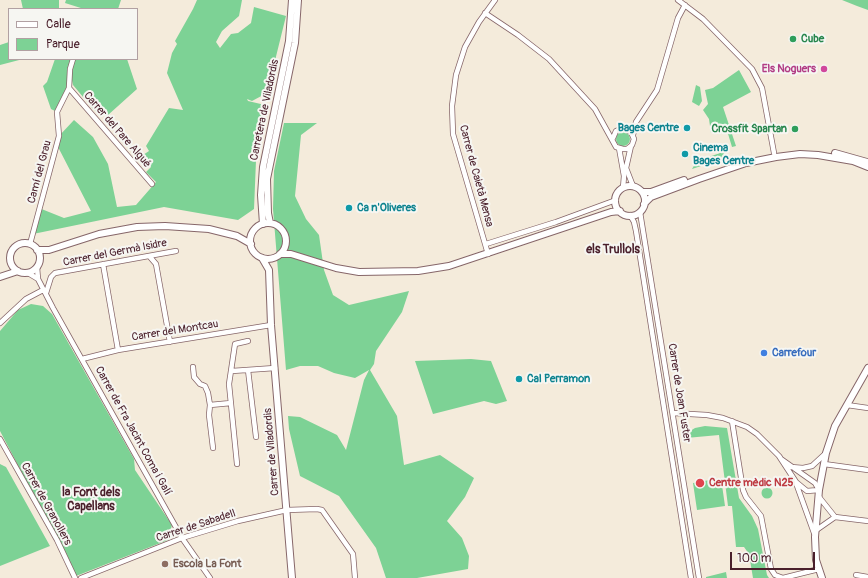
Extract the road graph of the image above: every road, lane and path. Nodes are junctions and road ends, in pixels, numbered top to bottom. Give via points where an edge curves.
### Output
1 (292, 0) edge
2 (298, 0) edge
3 (494, 0) edge
4 (678, 0) edge
5 (685, 5) junction
6 (485, 13) junction
7 (73, 60) edge
8 (69, 88) junction
9 (633, 135) junction
10 (613, 138) junction
11 (632, 145) junction
12 (619, 148) junction
13 (774, 153) junction
14 (868, 162) edge
15 (868, 167) edge
16 (152, 184) dead end
17 (633, 186) junction
18 (623, 188) junction
19 (642, 192) junction
20 (616, 202) junction
21 (644, 204) junction
22 (620, 211) junction
23 (610, 212) junction
24 (640, 212) junction
25 (630, 215) junction
26 (270, 223) junction
27 (263, 224) junction
28 (253, 232) junction
29 (237, 236) junction
30 (30, 244) junction
31 (251, 244) junction
32 (486, 244) junction
33 (285, 245) junction
34 (37, 250) junction
35 (49, 250) junction
36 (176, 251) dead end
37 (291, 254) junction
38 (488, 254) junction
39 (277, 255) junction
40 (150, 257) junction
41 (262, 258) junction
42 (40, 259) junction
43 (10, 263) junction
44 (104, 264) junction
45 (37, 267) junction
46 (269, 270) junction
47 (18, 272) junction
48 (28, 273) junction
49 (2, 276) edge
50 (38, 280) junction
51 (44, 291) junction
52 (0, 323) edge
53 (271, 325) junction
54 (248, 341) dead end
55 (170, 342) junction
56 (118, 350) junction
57 (82, 359) junction
58 (193, 367) dead end
59 (275, 368) junction
60 (868, 368) edge
61 (248, 370) junction
62 (232, 371) junction
63 (231, 403) junction
64 (210, 405) junction
65 (847, 405) junction
66 (868, 408) edge
67 (673, 414) junction
68 (732, 421) junction
69 (256, 436) dead end
70 (0, 439) edge
71 (213, 448) dead end
72 (826, 453) junction
73 (781, 459) junction
74 (237, 464) dead end
75 (824, 464) junction
76 (791, 467) junction
77 (868, 470) edge
78 (796, 482) junction
79 (820, 490) junction
80 (819, 497) junction
81 (287, 510) junction
82 (835, 517) junction
83 (868, 521) edge
84 (815, 534) junction
85 (182, 538) junction
86 (819, 569) junction
87 (856, 575) dead end
88 (868, 577) edge
89 (75, 578) edge
90 (81, 578) edge
91 (210, 578) edge
92 (292, 578) edge
93 (355, 578) edge
94 (691, 578) edge
95 (699, 578) edge
96 (822, 578) edge

1 - 27 street, Carretera de Viladordis via 289,41 262,167
2 - 26 street, Carretera de Viladordis via 295,43 267,179
3 - 6 street, Carrer de Caietà Mensa
4 - 5 street
5 - 9 street via 678,18 657,90 636,122
5 - 13 street via 703,19 752,69 762,88
6 - 10 street via 549,59 595,109
6 - 32 street, Carrer de Caietà Mensa via 472,32 460,61 453,91 452,110 455,140
7 - 8 street, Camí del Grau
8 - 16 street, Carrer del Pare Algué
8 - 30 street, Camí del Grau via 57,112 59,136
9 - 10 street via 623,128 616,131
9 - 11 street
10 - 12 street via 614,144
11 - 12 street via 627,149
11 - 17 street via 626,168
12 - 18 street via 624,176
13 - 14 street via 815,150
13 - 19 street via 736,162 651,192
15 - 21 street via 852,161 818,155 776,157 746,163 699,179 652,197
17 - 18 street
17 - 19 street
18 - 20 street via 618,193
19 - 21 street
20 - 22 street
20 - 23 street
20 - 32 street
21 - 24 street
22 - 23 street
22 - 25 street
23 - 38 street
24 - 25 street
24 - 67 street, Carrer de Joan Fuster
25 - 94 street, Carrer de Joan Fuster via 636,231
26 - 27 street
26 - 33 street via 283,232
27 - 28 street
28 - 29 street
28 - 31 street
29 - 31 street
29 - 35 street via 183,226 137,227 99,234
30 - 34 street
30 - 43 street via 20,244 14,248 10,255
31 - 41 street
32 - 38 street, Carrer de Caietà Mensa
33 - 37 street
33 - 39 street
34 - 35 street
34 - 42 street
35 - 42 street
36 - 40 street, Carrer del Germà Isidre
37 - 38 street via 336,268 377,273 449,266
37 - 39 street
39 - 41 street
39 - 46 street
40 - 44 street, Carrer del Germà Isidre
40 - 55 street via 156,264
41 - 46 street
42 - 45 street
43 - 47 street
43 - 49 street
44 - 51 street, Carrer del Germà Isidre via 56,273
44 - 56 street
45 - 48 street
45 - 50 street
46 - 53 street
47 - 48 street
47 - 49 street
48 - 50 street
50 - 51 street
51 - 52 street via 26,299
51 - 57 street, Carrer de Fra Jacint Coma i Galí
53 - 55 street, Carrer del Montcau
53 - 59 street, Carrer de Viladordis
54 - 62 street via 235,344
55 - 56 street, Carrer del Montcau
56 - 57 street, Carrer del Montcau
57 - 85 street, Carrer de Fra Jacint Coma i Galí
58 - 64 street via 194,377 205,386
59 - 61 street
59 - 81 street, Carrer de Viladordis
60 - 65 street
61 - 62 street
61 - 69 street
62 - 63 street via 229,384
63 - 64 street
63 - 74 street
64 - 71 street
65 - 66 street
65 - 72 street via 831,436
67 - 68 street via 708,415
67 - 95 street, Carrer de Joan Fuster
68 - 73 street via 757,434
68 - 86 street via 743,490 761,516 771,569 778,577 783,578
70 - 89 street, Carrer de Granollers via 57,540
72 - 75 street
72 - 76 street via 812,466
73 - 76 street
73 - 78 street
75 - 77 street
75 - 79 street
76 - 79 street
78 - 79 street via 808,491
78 - 84 street
79 - 80 street
80 - 82 street
80 - 84 street
81 - 85 street, Carrer de Sabadell
81 - 92 street, Carrer de Viladordis
81 - 93 street, Carrer de Sabadell via 322,510 353,554
82 - 83 street
82 - 84 street
84 - 86 street
85 - 90 street, Carrer de Sabadell
85 - 91 street, Carrer de Fra Jacint Coma i Galí
86 - 96 street
87 - 88 street

